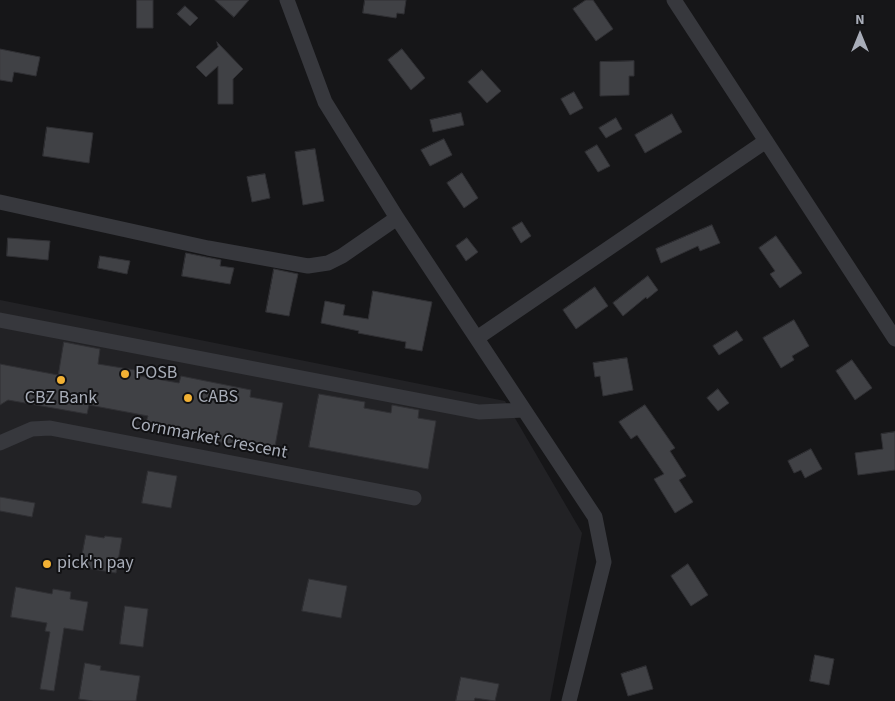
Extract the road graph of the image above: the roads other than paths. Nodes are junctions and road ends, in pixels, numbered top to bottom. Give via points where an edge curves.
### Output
1 (287, 0) edge
2 (674, 0) edge
3 (766, 140) junction
4 (0, 202) edge
5 (397, 218) junction
6 (0, 320) edge
7 (477, 338) junction
8 (895, 339) edge
9 (524, 410) junction
10 (0, 443) edge
11 (414, 498) dead end
12 (570, 701) edge

1 - 5 street via 325,102
2 - 3 street
3 - 7 street
3 - 8 street
4 - 5 street via 208,248 308,266 328,263 342,256
5 - 7 street
6 - 9 street via 479,412
7 - 9 street
9 - 12 street via 595,517 604,562
10 - 11 street, Cornmarket Crescent via 32,429 50,428

